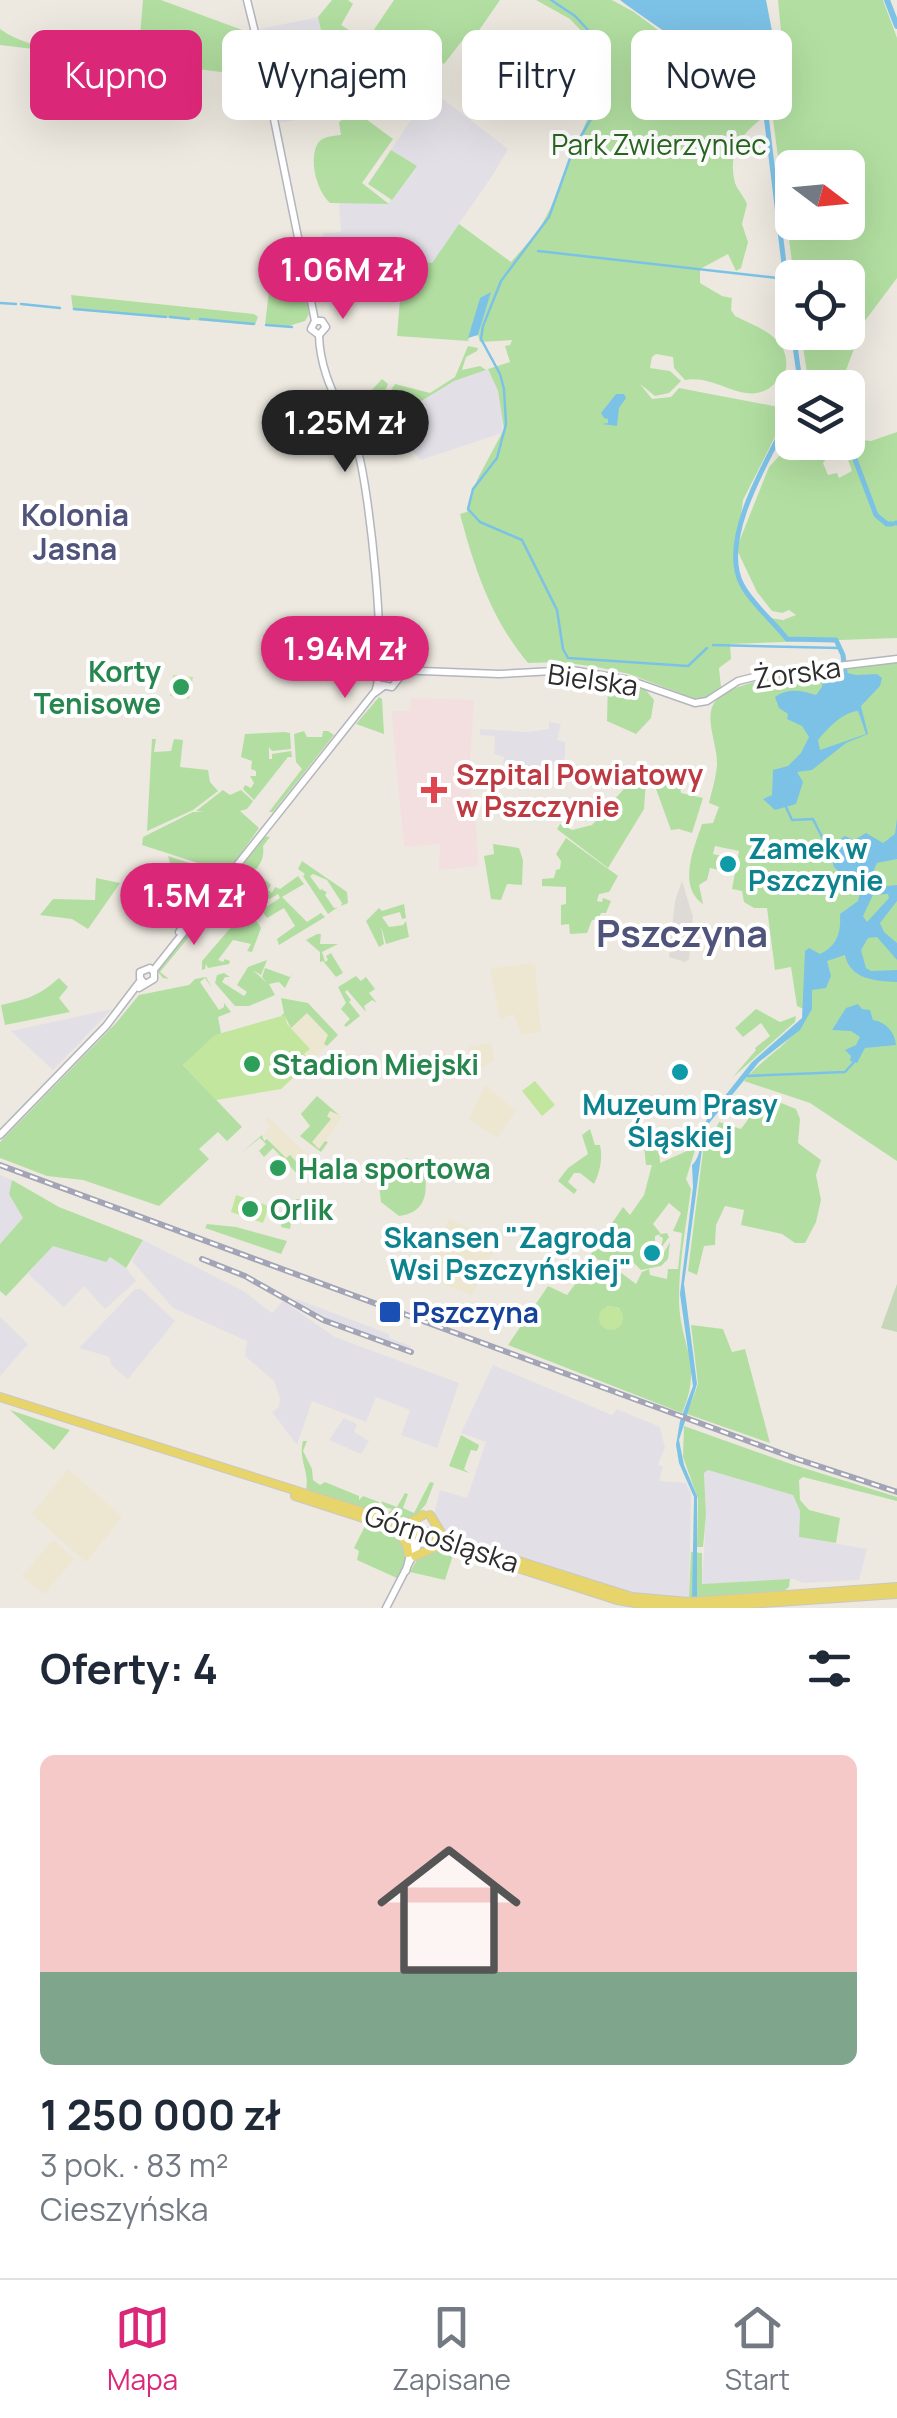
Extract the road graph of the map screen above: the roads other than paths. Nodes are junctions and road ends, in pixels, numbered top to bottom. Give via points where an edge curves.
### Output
1 (247, 0) edge
2 (381, 653) junction
3 (897, 658) edge
4 (395, 672) junction
5 (381, 679) junction
6 (702, 702) joint
7 (0, 1135) edge
8 (0, 1399) edge
9 (395, 1527) junction
10 (419, 1535) junction
11 (443, 1542) junction
12 (411, 1555) junction
13 (897, 1591) edge
14 (703, 1604) edge
15 (689, 1606) edge
16 (386, 1608) edge

1 - 2 main road via 316,321 326,326 319,335 324,377 362,467
2 - 4 main road
2 - 5 main road
3 - 6 main road, Żorska via 750,678
4 - 5 main road
4 - 5 main road via 394,686
4 - 6 main road, Bielska via 572,670
5 - 7 main road via 152,969 153,980 142,982
8 - 9 main road, Górnośląska
9 - 10 main road, Górnośląska
9 - 11 main road via 427,1515
9 - 12 main road
10 - 11 main road, Górnośląska
10 - 12 main road
11 - 12 main road
11 - 15 main road, Górnośląska via 618,1594
12 - 16 main road
13 - 14 main road, Górnośląska
13 - 14 main road, Górnośląska via 794,1590
14 - 15 main road, Górnośląska

